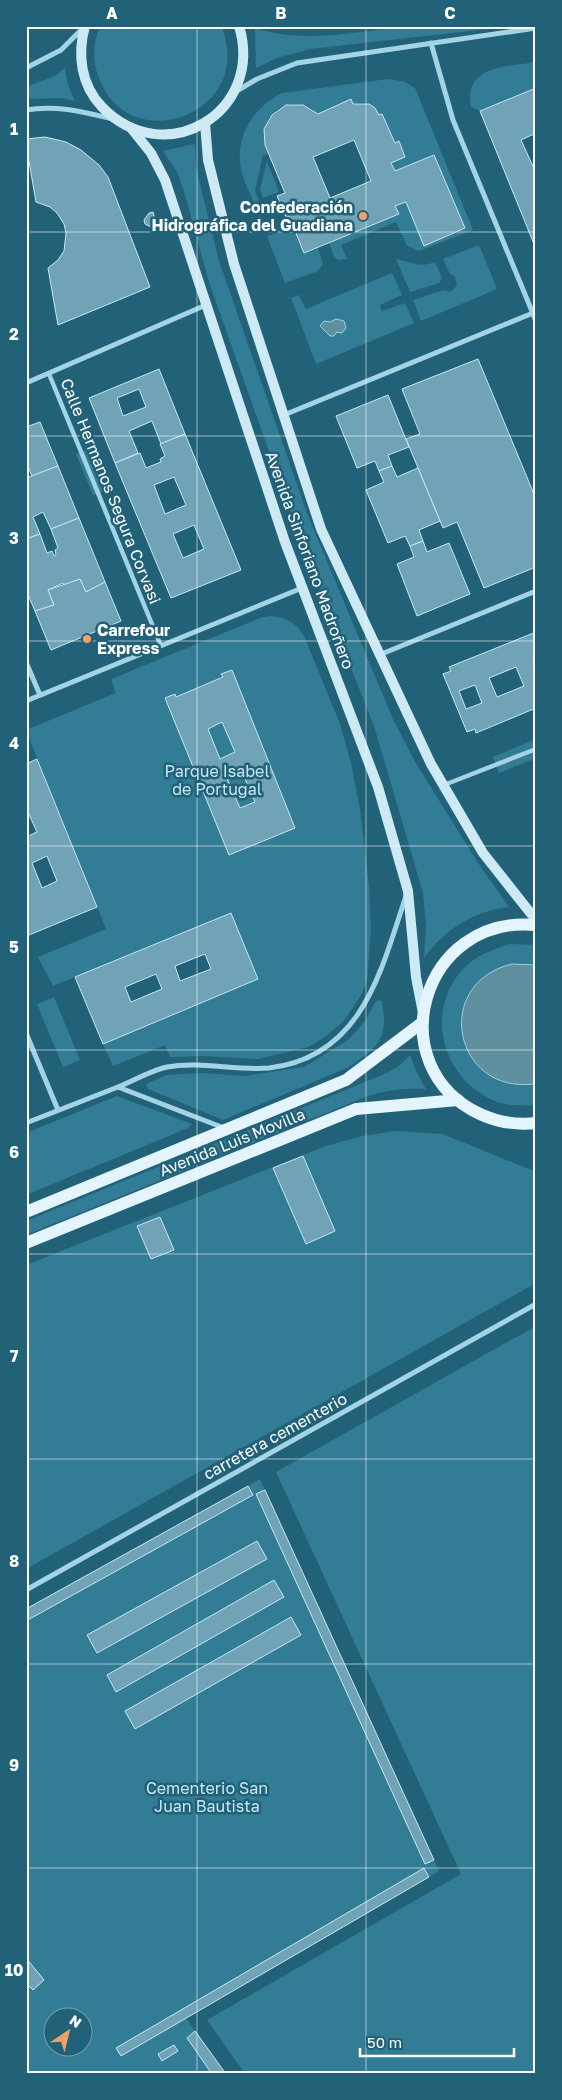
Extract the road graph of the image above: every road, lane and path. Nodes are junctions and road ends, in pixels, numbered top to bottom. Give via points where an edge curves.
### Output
1 (85, 26) edge
2 (240, 26) edge
3 (536, 28) edge
4 (431, 43) junction
5 (26, 68) edge
6 (234, 92) junction
7 (26, 110) edge
8 (113, 119) junction
9 (206, 123) junction
10 (131, 128) junction
11 (206, 305) junction
12 (532, 313) junction
13 (536, 321) edge
14 (49, 374) junction
15 (26, 383) edge
16 (284, 415) junction
17 (303, 588) junction
18 (536, 591) edge
19 (161, 646) junction
20 (379, 656) junction
21 (26, 662) edge
22 (40, 696) junction
23 (26, 701) edge
24 (536, 749) edge
25 (444, 785) junction
26 (408, 891) junction
27 (536, 920) edge
28 (536, 926) edge
29 (423, 1018) junction
30 (26, 1033) edge
31 (118, 1087) junction
32 (458, 1100) junction
33 (58, 1110) junction
34 (26, 1123) edge
35 (535, 1124) edge
36 (226, 1130) junction
37 (26, 1212) edge
38 (26, 1243) edge
39 (536, 1304) edge
40 (26, 1590) edge

1 - 5 street via 61,50
1 - 8 main road via 80,55 84,77 95,100
2 - 6 main road via 244,64
3 - 4 street
4 - 6 street via 297,63
4 - 12 street via 453,120
6 - 9 main road via 227,104
7 - 8 street via 64,108
8 - 10 main road
9 - 10 main road via 193,130 165,135
9 - 16 main road, Avenida Sinforiano Madroñero via 208,160 234,264
10 - 11 main road, Avenida Sinforiano Madroñero via 151,153 165,180
11 - 14 street
11 - 17 main road, Avenida Sinforiano Madroñero
12 - 13 street
12 - 16 street
14 - 15 street
14 - 19 street, Calle Hermanos Segura Corvasi
16 - 20 main road, Avenida Sinforiano Madroñero via 322,529
17 - 19 street
17 - 26 main road, Avenida Sinforiano Madroñero via 378,787
18 - 20 street
19 - 22 street
20 - 25 main road, Avenida Sinforiano Madroñero
21 - 22 street
22 - 23 street
24 - 25 street
25 - 27 main road, Avenida Sinforiano Madroñero via 483,853
26 - 29 main road, Avenida Sinforiano Madroñero
26 - 31 street via 371,995 354,1021 329,1045 290,1064 250,1068 166,1067
28 - 29 main road via 506,926 490,930 461,945 439,968 431,983
29 - 32 main road via 425,1046 430,1061 446,1089
29 - 36 main road, Avenida Luis Movilla via 346,1080
30 - 33 street
31 - 33 street
31 - 36 street
32 - 35 main road via 471,1110 501,1122
32 - 38 main road, Avenida Luis Movilla via 356,1109
33 - 34 street
36 - 37 main road, Avenida Luis Movilla
39 - 40 street, carretera cementerio

